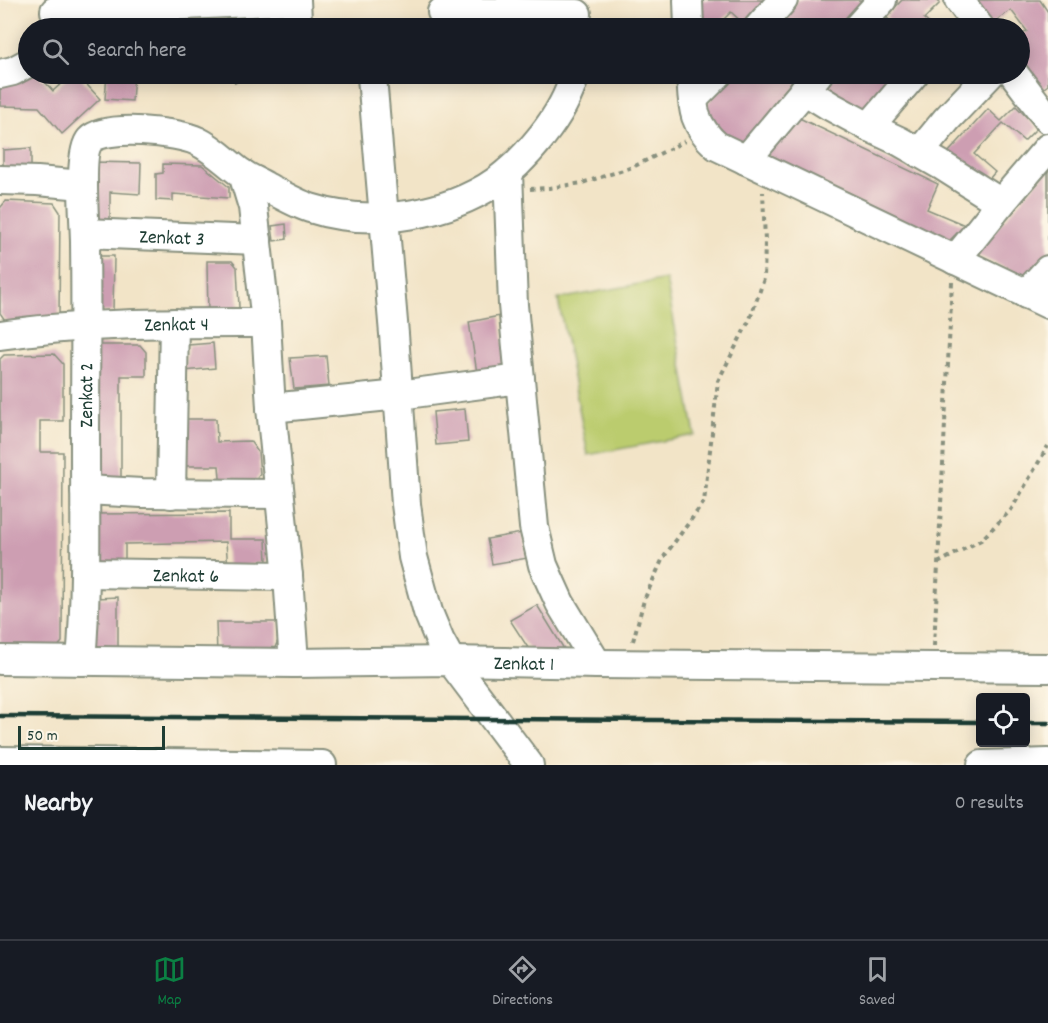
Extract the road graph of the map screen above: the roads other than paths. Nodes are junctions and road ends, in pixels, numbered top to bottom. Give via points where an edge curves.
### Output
1 (296, 0) edge
2 (783, 0) edge
3 (882, 0) edge
4 (54, 13) edge
5 (441, 14) edge
6 (580, 14) edge
7 (297, 18) edge
8 (767, 18) edge
9 (866, 18) edge
10 (18, 68) edge
11 (0, 74) edge
12 (371, 84) edge
13 (572, 84) edge
14 (810, 84) edge
15 (813, 84) edge
16 (906, 84) edge
17 (980, 84) edge
18 (1022, 84) edge
19 (692, 86) edge
20 (1048, 119) edge
21 (869, 127) junction
22 (1048, 148) edge
23 (919, 153) junction
24 (754, 164) junction
25 (243, 174) junction
26 (0, 180) edge
27 (508, 181) junction
28 (83, 185) junction
29 (1001, 203) junction
30 (384, 218) junction
31 (85, 233) junction
32 (257, 240) junction
33 (955, 260) junction
34 (1048, 270) edge
35 (1037, 299) edge
36 (174, 323) junction
37 (266, 323) junction
38 (86, 325) junction
39 (0, 335) edge
40 (520, 379) junction
41 (399, 395) junction
42 (271, 408) junction
43 (85, 490) junction
44 (171, 494) junction
45 (279, 494) junction
46 (86, 573) junction
47 (288, 576) junction
48 (0, 660) edge
49 (81, 661) junction
50 (451, 661) junction
51 (294, 663) junction
52 (597, 664) junction
53 (1048, 668) edge
54 (0, 761) edge
55 (1048, 763) edge
56 (70, 764) edge
57 (322, 765) edge
58 (529, 765) edge
59 (982, 765) edge

1 - 4 street
1 - 7 street
2 - 8 street
3 - 9 street
5 - 6 street
10 - 11 street
12 - 30 street
13 - 27 street via 553,123 514,167
14 - 24 street
15 - 21 street via 830,106
16 - 21 street
17 - 23 street
18 - 20 street
19 - 24 street via 693,111 706,137
21 - 23 street
22 - 29 street
23 - 29 street
24 - 33 street
25 - 28 street, Zenkat 2 via 214,151 182,135 123,130 96,135 90,140 86,146
25 - 30 street via 309,208
25 - 32 street
26 - 28 street
27 - 30 street via 437,208
27 - 40 street
28 - 31 street, Zenkat 2
29 - 33 street
30 - 41 street
31 - 32 street, Zenkat 3
31 - 38 street, Zenkat 2
32 - 37 street
33 - 35 street
34 - 35 street
36 - 37 street, Zenkat 4
36 - 38 street, Zenkat 4
36 - 44 street
37 - 42 street
38 - 39 street, Zenkat 4
38 - 43 street, Zenkat 2
40 - 41 street
40 - 52 street via 532,505 543,565 560,603
41 - 42 street
41 - 50 street via 412,557 428,612
42 - 45 street
43 - 44 street
43 - 46 street, Zenkat 2
44 - 45 street
45 - 47 street
46 - 47 street, Zenkat 6
46 - 49 street, Zenkat 2
47 - 51 street
48 - 49 street, Zenkat 1
49 - 51 street, Zenkat 1
50 - 51 street, Zenkat 1
50 - 52 street, Zenkat 1
50 - 58 street
52 - 53 street, Zenkat 1
54 - 56 street
55 - 59 street
56 - 57 street

